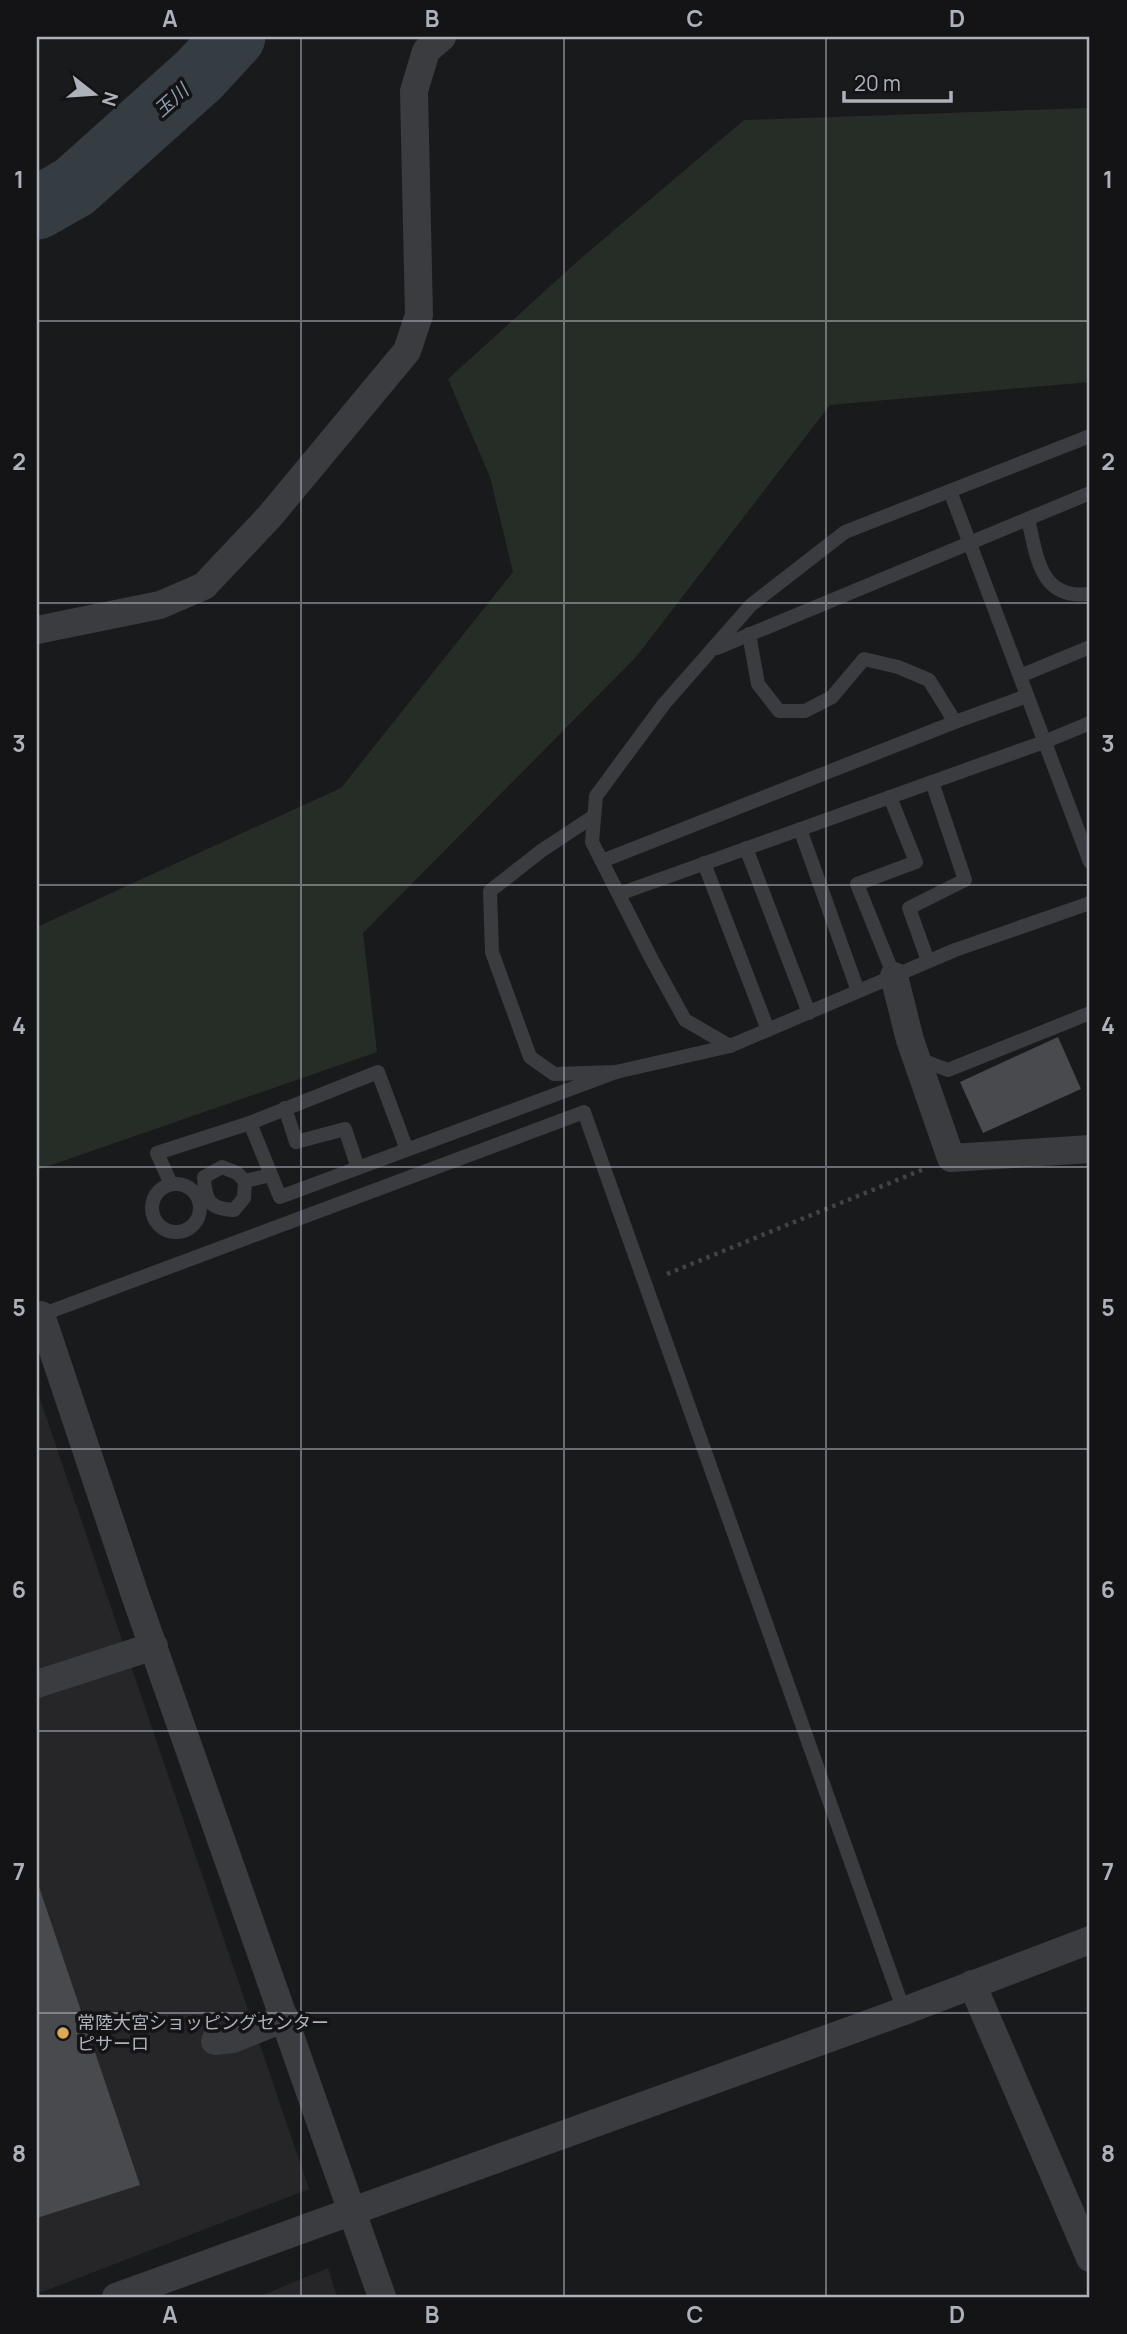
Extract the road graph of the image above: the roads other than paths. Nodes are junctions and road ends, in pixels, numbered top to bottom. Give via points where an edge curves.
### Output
1 (442, 37) edge
2 (1090, 436) edge
3 (950, 491) junction
4 (1090, 493) edge
5 (1028, 519) junction
6 (970, 542) junction
7 (1090, 594) edge
8 (37, 630) edge
9 (749, 634) junction
10 (1090, 647) edge
11 (712, 649) junction
12 (1020, 676) junction
13 (1027, 696) junction
14 (955, 722) junction
15 (1090, 723) edge
16 (1045, 742) junction
17 (932, 782) junction
18 (890, 797) junction
19 (594, 816) junction
20 (800, 829) junction
21 (746, 848) junction
22 (601, 861) junction
23 (1090, 862) edge
24 (704, 863) junction
25 (618, 894) junction
26 (1090, 903) edge
27 (928, 961) junction
28 (894, 976) junction
29 (858, 991) junction
30 (809, 1013) junction
31 (1090, 1013) edge
32 (768, 1030) junction
33 (730, 1046) junction
34 (916, 1058) junction
35 (616, 1072) junction
36 (285, 1108) junction
37 (250, 1123) junction
38 (1090, 1149) edge
39 (407, 1150) junction
40 (358, 1168) junction
41 (271, 1175) junction
42 (245, 1181) junction
43 (171, 1184) junction
44 (202, 1198) junction
45 (41, 1315) joint
46 (154, 1646) junction
47 (37, 1684) edge
48 (1090, 1940) edge
49 (972, 1983) junction
50 (904, 2011) junction
51 (285, 2018) junction
52 (215, 2042) dead end
53 (352, 2211) junction
54 (1090, 2258) edge
55 (116, 2297) edge
56 (382, 2297) edge

1 - 8 street via 426,51 414,91 419,314 407,351 270,516 204,586 160,605
2 - 3 lane
3 - 6 lane
3 - 11 lane via 845,532 751,605
4 - 5 lane
5 - 6 lane
5 - 7 lane via 1042,575 1076,596
6 - 9 lane
6 - 12 lane
9 - 11 lane
9 - 14 lane via 758,684 779,710 805,711 832,697 864,659 929,680
10 - 12 lane
11 - 19 lane via 664,704 596,796
12 - 13 lane
13 - 14 lane
13 - 16 lane
14 - 22 lane
15 - 16 lane
16 - 17 lane
16 - 23 lane
17 - 18 lane
17 - 27 lane via 965,880 909,908
18 - 20 lane
18 - 28 lane via 916,862 857,884
19 - 22 lane via 592,842
19 - 35 lane via 490,891 492,952 530,1057 554,1074
20 - 21 lane
20 - 29 lane
21 - 24 lane
21 - 30 lane
22 - 25 lane
24 - 25 lane
24 - 32 lane
25 - 33 lane via 685,1020
26 - 27 lane
27 - 28 lane
28 - 29 lane
28 - 34 street
29 - 30 lane
30 - 32 lane
31 - 34 lane via 948,1070
32 - 33 lane
33 - 35 lane
34 - 38 street via 951,1158
35 - 39 lane
36 - 37 lane
36 - 39 lane via 378,1072
36 - 40 lane via 296,1142 345,1129
37 - 41 lane
37 - 43 lane via 157,1153
39 - 40 lane
40 - 41 lane via 280,1197
41 - 42 lane
42 - 44 lane via 244,1198 234,1210 219,1209
42 - 44 lane via 222,1167 204,1177
43 - 44 lane via 187,1187
43 - 44 lane via 158,1191 151,1205 154,1220 164,1230 180,1233 195,1224
45 - 46 street
45 - 50 lane via 584,1112
46 - 47 street
46 - 51 street
48 - 49 street
49 - 50 street
49 - 54 street
50 - 53 street
51 - 52 street
51 - 53 street
53 - 55 street
53 - 56 street

